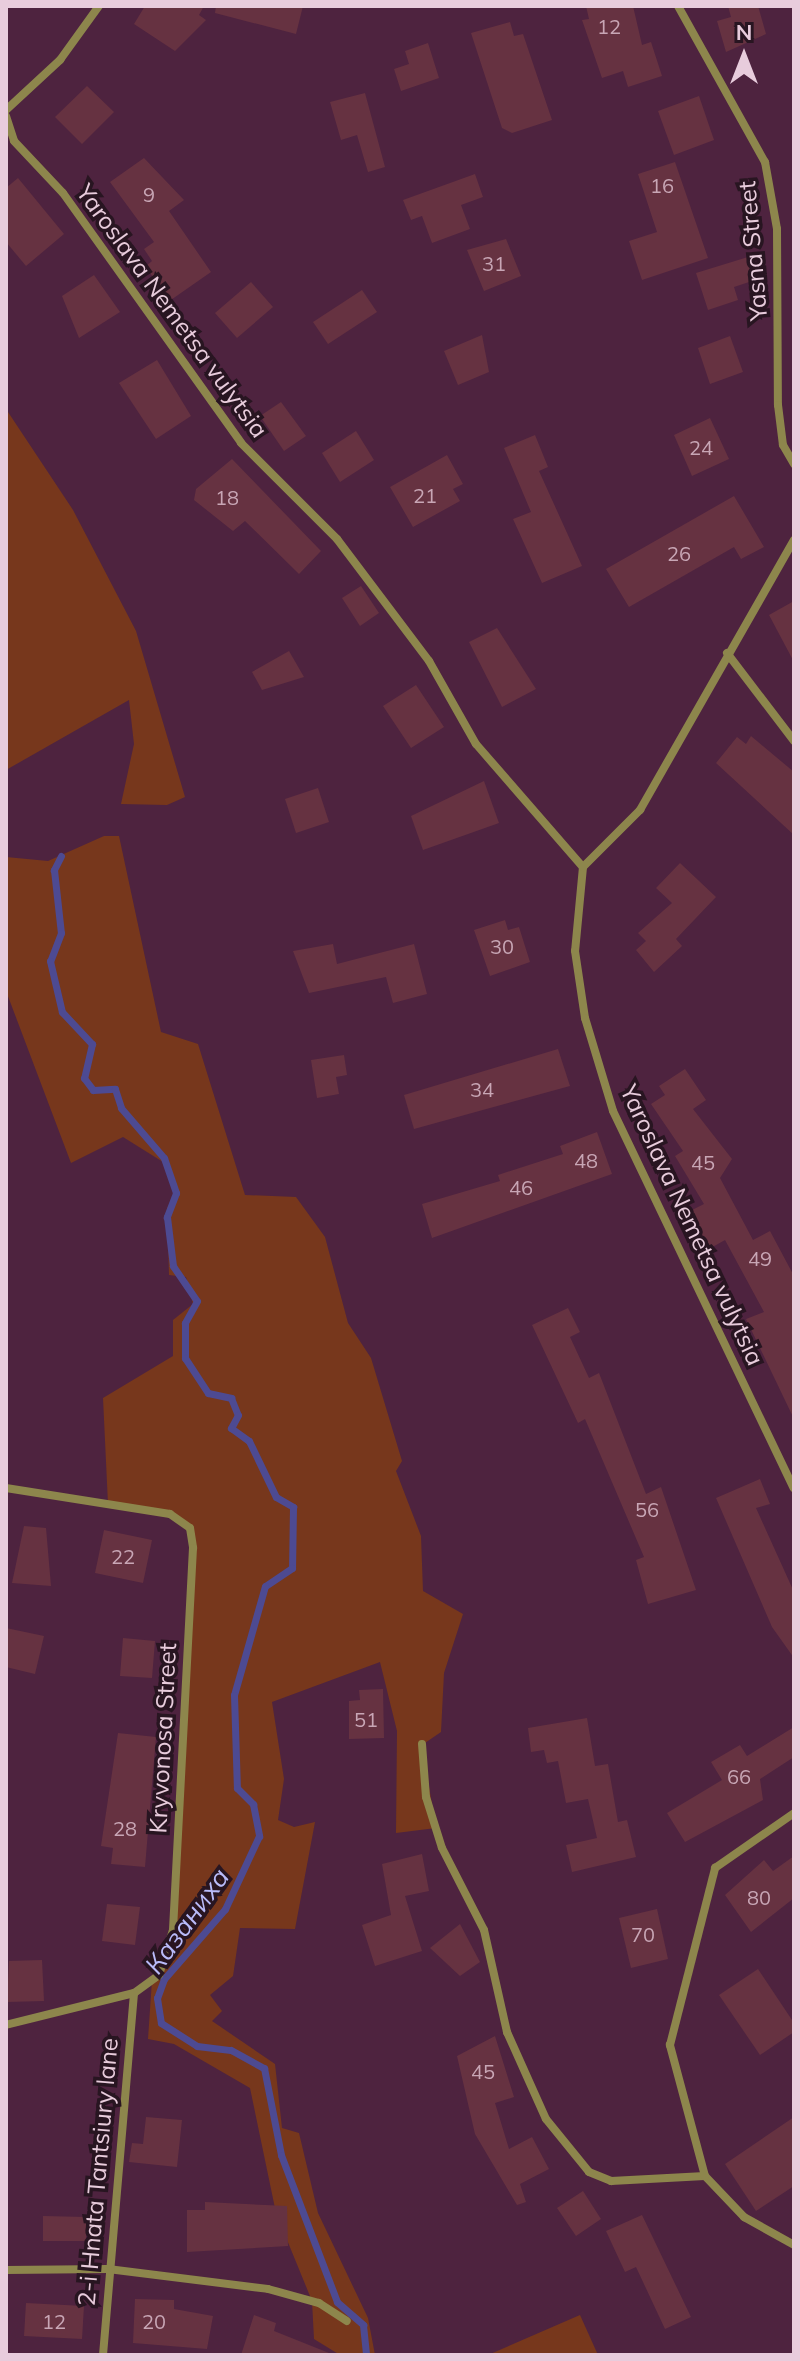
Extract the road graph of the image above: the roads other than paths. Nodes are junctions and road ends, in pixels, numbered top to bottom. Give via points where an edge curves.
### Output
1 (99, 6) edge
2 (678, 6) edge
3 (6, 113) edge
4 (794, 464) edge
5 (794, 540) edge
6 (727, 653) junction
7 (794, 741) edge
8 (583, 867) junction
9 (6, 1488) edge
10 (794, 1488) edge
11 (422, 1744) dead end
12 (794, 1813) edge
13 (134, 1993) junction
14 (6, 2025) edge
15 (705, 2176) junction
16 (794, 2245) edge
17 (108, 2269) junction
18 (6, 2270) edge
19 (347, 2321) dead end
20 (103, 2355) edge

1 - 3 street via 60,60
2 - 4 street, Yasna Street via 749,127 769,177 781,310 778,405 783,445
3 - 8 street, Yaroslava Nemetsa vulytsia via 14,141 63,193 241,443 337,539 429,661 476,744
5 - 6 street
6 - 7 street
6 - 8 street via 640,810
8 - 10 street, Yaroslava Nemetsa vulytsia via 575,951 585,1018 613,1111
9 - 13 street, Kryvonosa Street via 170,1514 190,1528 173,1930 159,1975
11 - 15 street via 426,1797 442,1848 484,1930 507,2032 546,2119 589,2172 611,2181
12 - 15 street via 715,1868 670,2045
13 - 14 street, Kryvonosa Street
13 - 17 street, 2-i Hnata Tantsiury lane
15 - 16 street via 744,2217
17 - 18 street
17 - 19 street via 268,2289 319,2303
17 - 20 street, 2-i Hnata Tantsiury lane

